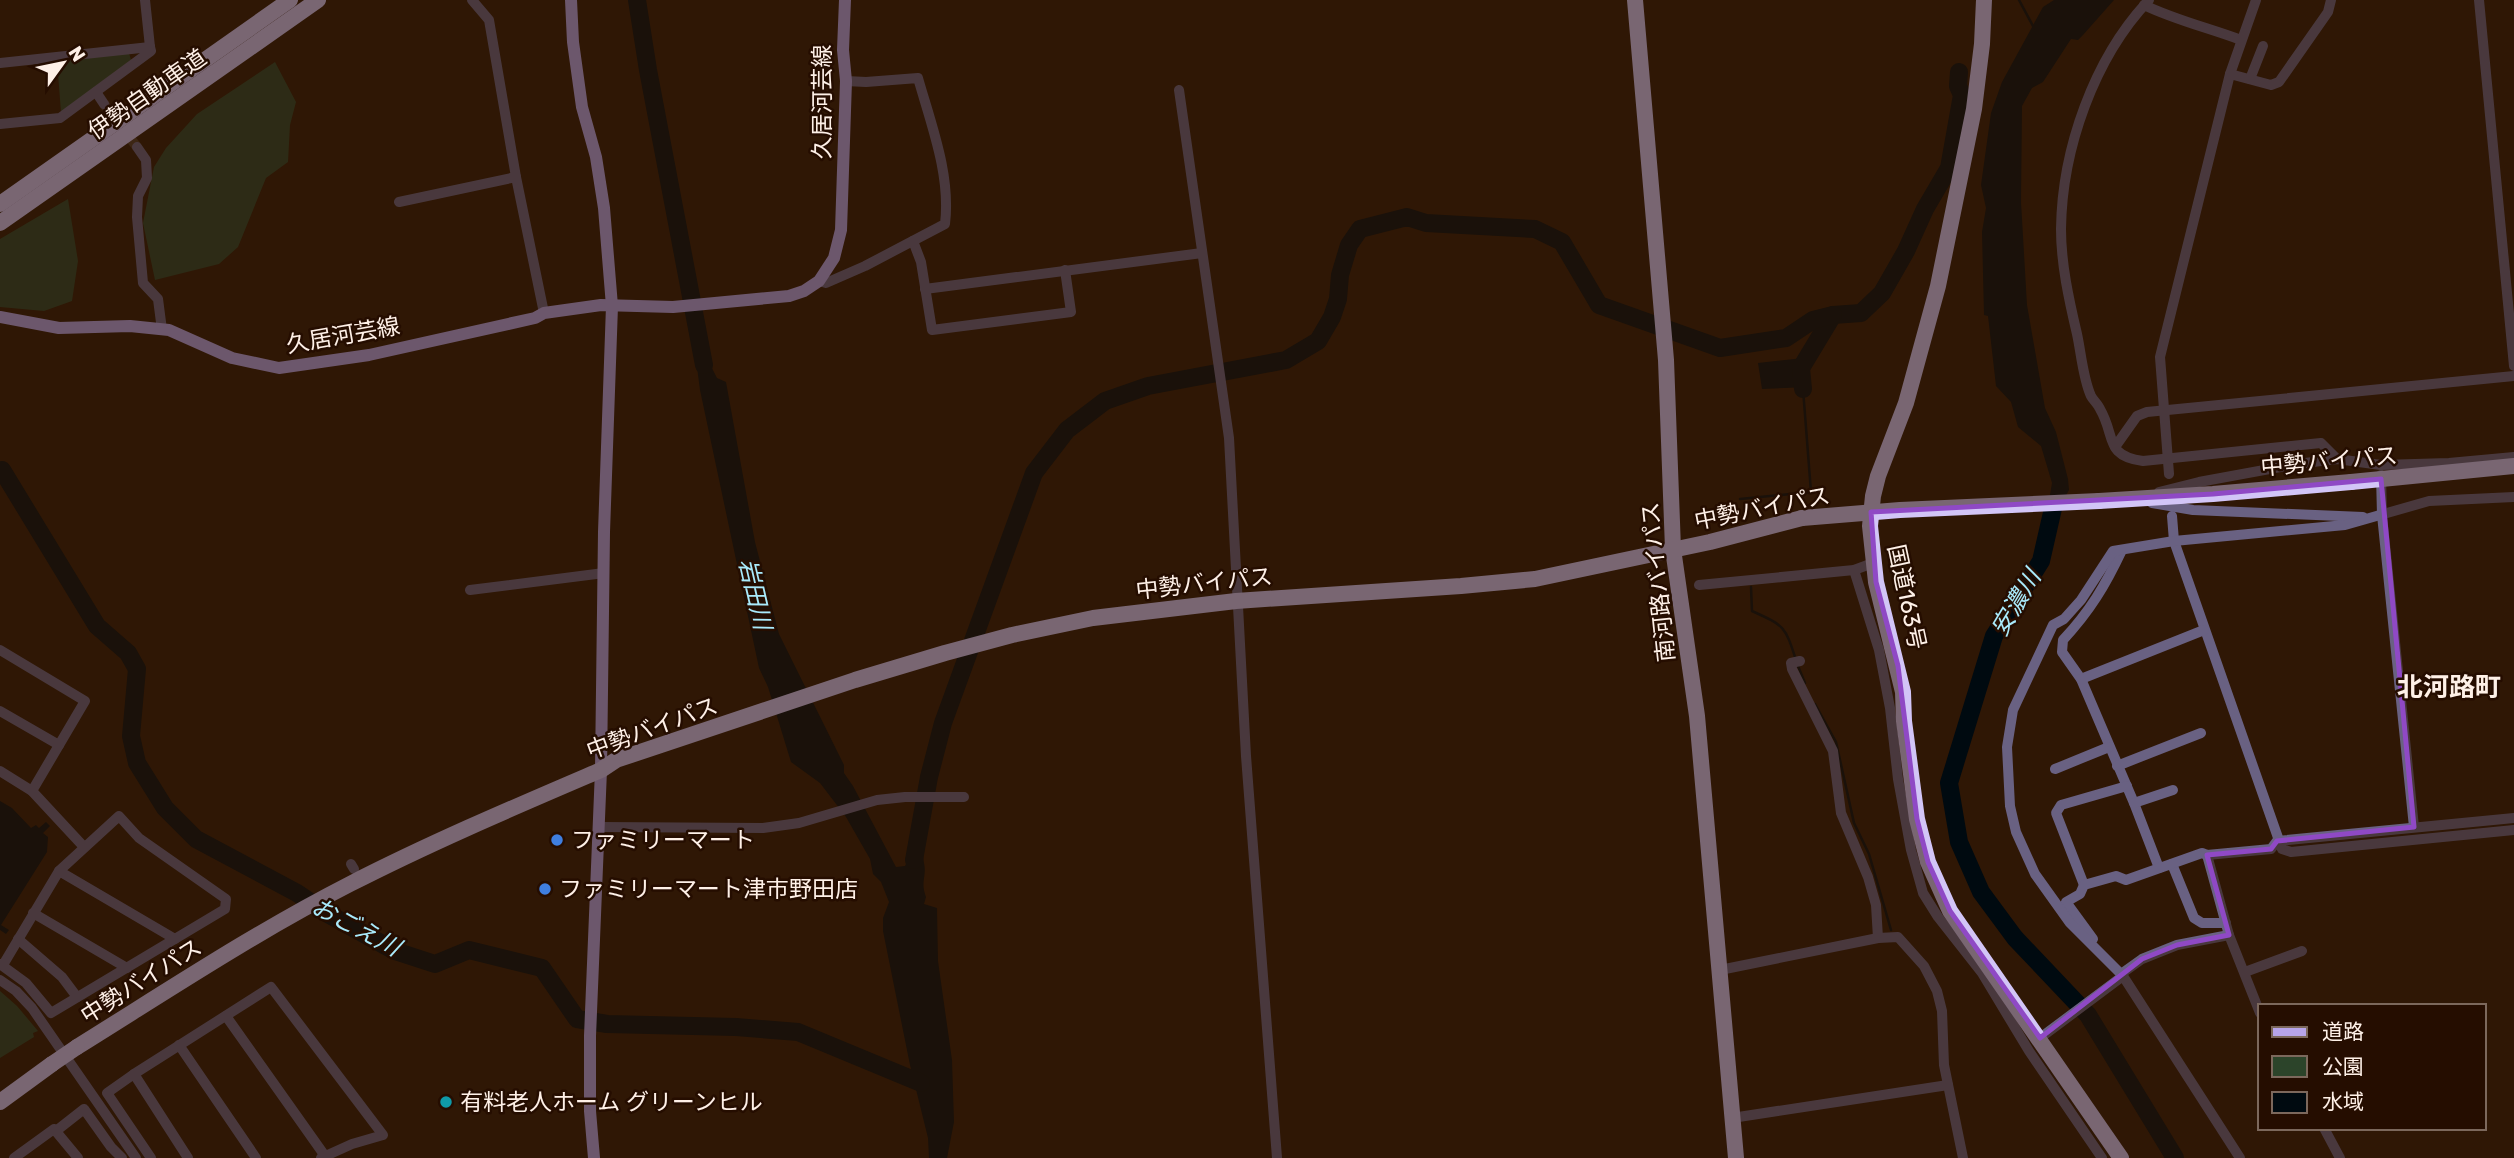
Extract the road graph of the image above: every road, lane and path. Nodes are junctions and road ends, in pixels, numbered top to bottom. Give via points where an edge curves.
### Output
1 (145, 0) edge
2 (290, 0) edge
3 (318, 0) edge
4 (472, 0) edge
5 (571, 0) edge
6 (845, 0) edge
7 (1635, 0) edge
8 (1984, 0) edge
9 (2256, 0) edge
10 (2331, 0) edge
11 (2479, 0) edge
12 (2147, 3) edge
13 (2241, 40) junction
14 (2263, 46) dead end
15 (150, 47) junction
16 (0, 63) edge
17 (2230, 74) junction
18 (2250, 79) junction
19 (846, 81) junction
20 (1179, 90) dead end
21 (96, 92) junction
22 (104, 104) tunnel mouth
23 (0, 124) edge
24 (137, 147) tunnel mouth
25 (516, 177) junction
26 (399, 202) dead end
27 (0, 204) edge
28 (0, 223) edge
29 (913, 241) junction
30 (1202, 253) junction
31 (1065, 270) junction
32 (819, 281) junction
33 (925, 289) junction
34 (612, 306) junction
35 (544, 313) junction
36 (0, 317) edge
37 (162, 330) junction
38 (2514, 366) edge
39 (2514, 376) edge
40 (2164, 410) junction
41 (2115, 447) junction
42 (2514, 457) edge
43 (2168, 458) junction
44 (2337, 459) junction
45 (2381, 465) junction
46 (2514, 466) edge
47 (2169, 474) dead end
48 (2514, 497) edge
49 (2129, 499) junction
50 (2382, 515) junction
51 (2172, 516) dead end
52 (2369, 517) junction
53 (2174, 541) junction
54 (1673, 549) junction
55 (2122, 550) junction
56 (1873, 563) junction
57 (1854, 570) junction
58 (604, 573) junction
59 (1699, 585) dead end
60 (470, 590) dead end
61 (1236, 601) junction
62 (2204, 630) junction
63 (0, 650) edge
64 (1796, 662) dead end
65 (2081, 679) junction
66 (0, 710) edge
67 (2201, 733) dead end
68 (59, 745) junction
69 (2109, 747) junction
70 (2118, 766) junction
71 (2055, 769) dead end
72 (0, 771) edge
73 (601, 771) junction
74 (2127, 786) junction
75 (2173, 790) dead end
76 (32, 791) junction
77 (964, 797) dead end
78 (2134, 803) junction
79 (2514, 818) edge
80 (598, 827) junction
81 (2413, 827) junction
82 (2514, 830) edge
83 (2277, 841) junction
84 (84, 848) junction
85 (2207, 855) junction
86 (2172, 864) junction
87 (2159, 868) junction
88 (59, 871) junction
89 (2084, 885) junction
90 (33, 912) junction
91 (2226, 923) junction
92 (2229, 935) junction
93 (1878, 938) junction
94 (18, 939) junction
95 (174, 939) junction
96 (2302, 951) dead end
97 (2109, 960) junction
98 (1, 964) edge
99 (127, 968) junction
100 (1720, 970) junction
101 (2245, 972) junction
102 (2121, 976) junction
103 (0, 979) edge
104 (77, 998) junction
105 (2258, 1008) edge
106 (226, 1016) junction
107 (2044, 1035) junction
108 (179, 1045) junction
109 (134, 1074) junction
110 (1948, 1085) junction
111 (0, 1102) edge
112 (1732, 1118) junction
113 (55, 1130) junction
114 (2325, 1130) edge
115 (323, 1157) edge
116 (14, 1158) edge
117 (78, 1158) edge
118 (122, 1158) edge
119 (136, 1158) edge
120 (151, 1158) edge
121 (188, 1158) edge
122 (256, 1158) edge
123 (593, 1158) edge
124 (1277, 1158) edge
125 (1735, 1158) edge
126 (1963, 1158) edge
127 (2102, 1158) edge
128 (2121, 1158) edge
129 (2240, 1158) edge
130 (2340, 1158) edge

1 - 15 street
2 - 27 highway, 伊勢自動車道
3 - 28 highway, 伊勢自動車道
4 - 25 street via 489,20
5 - 34 main road via 582,107 604,208
6 - 19 main road, 久居河芸線
7 - 54 highway, 南河路バイパス via 1666,359
8 - 56 highway, 国道163号 via 1974,109 1938,286 1906,403 1873,496
9 - 13 street
10 - 18 street via 2328,12 2279,82 2271,85
11 - 38 street
12 - 13 street
12 - 41 street via 2118,40 2089,98 2076,133 2062,206 2070,306 2091,396
13 - 17 street
14 - 18 street
15 - 16 street
15 - 21 street via 151,51
17 - 18 street
17 - 40 street via 2160,357
19 - 29 street via 918,78 933,128 947,207 945,224
19 - 32 main road, 久居河芸線 via 841,230 834,258
20 - 30 street
21 - 22 street
21 - 23 street via 60,118
24 - 37 street via 146,160 147,178 138,196 137,217 143,283 158,299
25 - 26 street
25 - 35 street
29 - 32 street via 826,284
29 - 33 street
30 - 31 street
30 - 61 street via 1229,438
31 - 33 street
31 - 33 street via 1071,312 1057,314 932,330
32 - 34 main road, 久居河芸線 via 789,296 673,307
34 - 35 main road, 久居河芸線
34 - 58 main road
35 - 37 main road, 久居河芸線 via 369,355 279,368 232,358
36 - 37 main road, 久居河芸線 via 59,328
39 - 40 street
40 - 41 street via 2137,416
40 - 43 street
41 - 43 street via 2126,459
42 - 45 street
43 - 44 street via 2321,443
43 - 47 street
44 - 45 street
44 - 49 street
45 - 50 street
46 - 49 highway, 中勢バイパス, bridge
48 - 50 street via 2429,501
49 - 52 street via 2193,510
49 - 54 highway, 中勢バイパス, bridge via 1802,518
50 - 52 street
50 - 81 street
51 - 53 street
52 - 53 street via 2345,525
53 - 55 street
53 - 62 street
54 - 61 highway, 中勢バイパス via 1535,579
54 - 100 highway, 南河路バイパス via 1697,716
55 - 65 street via 2104,588 2063,640 2062,652
55 - 97 street via 2113,551 2081,600 2064,620 2053,625 2013,710 2007,747 2010,806 2030,864 2070,923
56 - 57 street
56 - 107 highway, 国道163号 via 1901,679 1917,819 1928,862 1950,911
57 - 59 street
57 - 127 street via 1879,650 1898,779 1923,893 1982,973
58 - 60 street
58 - 73 main road
61 - 73 highway, 中勢バイパス via 1093,618 944,653 617,760
61 - 124 street
62 - 65 street
62 - 83 street
63 - 68 street via 85,701
64 - 93 street via 1807,701 1833,751 1841,813 1870,884
65 - 69 street
66 - 68 street
67 - 70 street
68 - 76 street
69 - 70 street
69 - 71 street
70 - 74 street
72 - 76 street
73 - 80 main road
73 - 111 highway, 中勢バイパス, bridge via 351,873 276,925 77,1047
74 - 78 street
74 - 89 street via 2062,805 2056,813
75 - 78 street
76 - 84 street
77 - 80 street via 872,801 799,823 764,828
78 - 87 street
79 - 81 street
80 - 123 main road via 590,1036
81 - 83 street
82 - 83 street via 2291,852 2281,849
83 - 85 street via 2271,849
84 - 88 street
84 - 95 street via 119,816 139,838 226,899 225,909
85 - 86 street
85 - 91 street
86 - 87 street
86 - 91 street via 2194,918 2202,923
87 - 89 street via 2126,880 2116,876
88 - 90 street
88 - 95 street
89 - 97 street via 2080,894 2066,902
90 - 94 street
90 - 99 street
91 - 92 street
92 - 101 street
92 - 102 street via 2177,945 2143,959
93 - 100 street
93 - 110 street via 1898,937 1934,983 1942,1011
94 - 98 street
94 - 104 street via 62,976
95 - 99 street
96 - 101 street
97 - 102 street
98 - 104 street via 51,1013
99 - 104 street
100 - 112 highway, 南河路バイパス
101 - 105 street
102 - 107 street
102 - 129 street
103 - 119 street via 32,1009
106 - 108 street
106 - 115 street
106 - 115 street via 271,987 383,1135
107 - 128 highway, 国道163号
108 - 109 street
108 - 122 street
109 - 120 street via 107,1093
109 - 121 street
110 - 112 street
110 - 126 street
112 - 125 highway, 南河路バイパス
113 - 116 street
113 - 117 street
113 - 118 street via 84,1109
114 - 130 street

